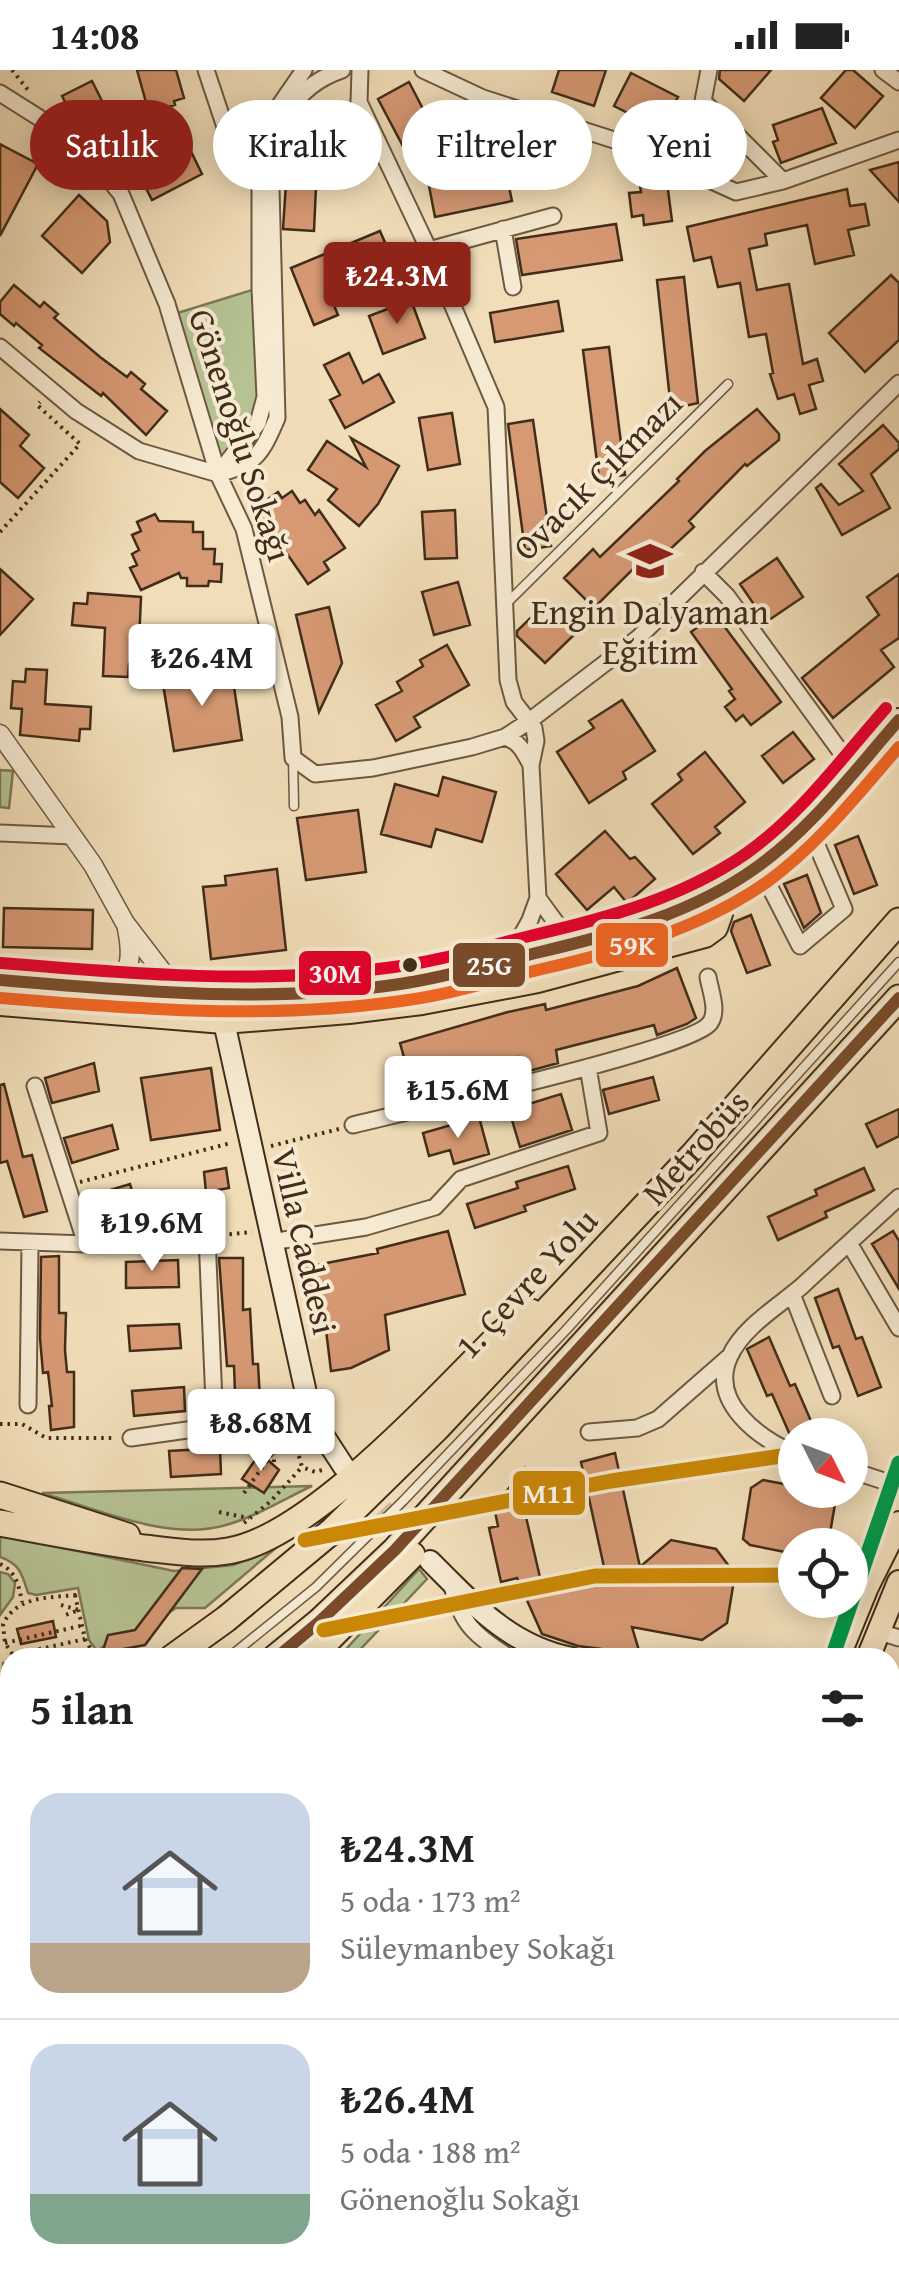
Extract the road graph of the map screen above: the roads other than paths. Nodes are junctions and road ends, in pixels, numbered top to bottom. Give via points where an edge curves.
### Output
1 (206, 70) edge
2 (304, 70) edge
3 (342, 70) edge
4 (360, 70) edge
5 (424, 70) edge
6 (709, 70) edge
7 (883, 70) edge
8 (899, 82) edge
9 (0, 93) edge
10 (216, 100) edge
11 (283, 100) edge
12 (295, 100) edge
13 (899, 140) edge
14 (783, 181) junction
15 (265, 190) edge
16 (553, 216) dead end
17 (503, 229) junction
18 (429, 250) junction
19 (513, 287) dead end
20 (0, 348) edge
21 (899, 383) edge
22 (728, 384) dead end
23 (218, 474) junction
24 (703, 572) junction
25 (505, 605) junction
26 (899, 720) edge
27 (528, 722) junction
28 (0, 734) edge
29 (505, 736) junction
30 (293, 758) junction
31 (531, 765) junction
32 (854, 770) junction
33 (294, 806) dead end
34 (808, 822) junction
35 (0, 833) edge
36 (74, 836) junction
37 (759, 866) junction
38 (710, 896) junction
39 (538, 898) junction
40 (899, 906) edge
41 (899, 921) edge
42 (126, 924) junction
43 (590, 941) junction
44 (508, 961) junction
45 (899, 962) edge
46 (708, 977) dead end
47 (848, 978) junction
48 (0, 980) edge
49 (113, 989) junction
50 (176, 991) junction
51 (288, 992) junction
52 (899, 998) edge
53 (0, 1004) edge
54 (224, 1022) junction
55 (588, 1067) junction
56 (35, 1086) dead end
57 (353, 1125) road end
58 (899, 1197) edge
59 (264, 1237) junction
60 (0, 1241) edge
61 (849, 1243) junction
62 (30, 1244) junction
63 (86, 1244) junction
64 (565, 1291) junction
65 (792, 1294) junction
66 (899, 1328) edge
67 (730, 1356) junction
68 (832, 1396) dead end
69 (28, 1405) dead end
70 (589, 1432) dead end
71 (131, 1438) road end
72 (778, 1444) edge
73 (337, 1467) road end
74 (468, 1472) junction
75 (868, 1476) edge
76 (899, 1486) edge
77 (0, 1494) edge
78 (0, 1523) edge
79 (899, 1523) edge
80 (148, 1548) junction
81 (430, 1561) tunnel mouth
82 (451, 1582) junction
83 (899, 1582) edge
84 (888, 1634) edge
85 (186, 1648) edge
86 (240, 1648) edge
87 (287, 1648) edge
88 (320, 1648) edge
89 (495, 1648) edge
90 (535, 1648) edge
91 (842, 1648) edge

1 - 10 street
2 - 11 street
3 - 12 street via 323,76
4 - 18 street via 358,102
5 - 14 street via 484,98 639,148 736,192
6 - 14 street via 702,101
7 - 8 street
9 - 23 street, Gönenoğlu Sokağı via 80,143 120,194 167,304
13 - 14 street
15 - 23 street via 260,289 266,397 258,423
16 - 17 street
17 - 18 street
17 - 19 street
18 - 25 street via 496,408
20 - 23 street via 76,411 138,451
21 - 24 street
22 - 25 lane, Ovacık Çıkmazı
23 - 30 street, Gönenoğlu Sokağı via 244,528 290,717
24 - 27 street via 638,638
24 - 32 street
25 - 27 street via 508,680
26 - 32 main road
27 - 29 street
27 - 31 street via 536,742
28 - 36 street
29 - 30 street via 373,768 315,774
29 - 31 street
30 - 33 lane
31 - 39 street
32 - 34 main road
34 - 37 main road
34 - 37 street via 844,909 800,946
35 - 36 street
36 - 42 street
37 - 38 main road
38 - 43 main road
38 - 54 main road via 721,914 705,936 538,981 422,1003
39 - 43 street via 557,924
39 - 44 street
40 - 47 highway
41 - 47 highway, 1. Çevre Yolu
42 - 49 street via 130,966
42 - 50 street
43 - 44 main road
44 - 51 main road via 398,984
45 - 86 lane, Metrobüs, bridge via 403,1501
46 - 55 street via 714,1010 694,1036
47 - 64 highway, 1. Çevre Yolu
48 - 49 main road
49 - 50 main road
50 - 51 main road
50 - 54 main road via 196,1010
51 - 54 main road via 245,1003
52 - 74 highway
53 - 54 main road
54 - 59 main road, Villa Caddesi
55 - 57 street
55 - 59 street via 599,1133 461,1179 435,1207 366,1227
56 - 63 street
58 - 61 street
59 - 73 main road, Villa Caddesi via 316,1424
60 - 62 street
61 - 65 street
61 - 66 street
62 - 63 street
62 - 69 street
63 - 71 street via 207,1236 215,1426
64 - 80 highway via 501,1334 336,1492 276,1534 228,1552
64 - 85 highway, 1. Çevre Yolu via 333,1530
65 - 67 street
65 - 68 street
67 - 70 street via 658,1419
67 - 72 street via 725,1382 732,1405
74 - 87 highway via 352,1592
74 - 88 highway via 406,1564
75 - 76 street
77 - 80 highway via 122,1533
78 - 80 highway
79 - 91 main road
81 - 82 main road
82 - 89 street via 459,1613
82 - 90 main road
83 - 84 main road

